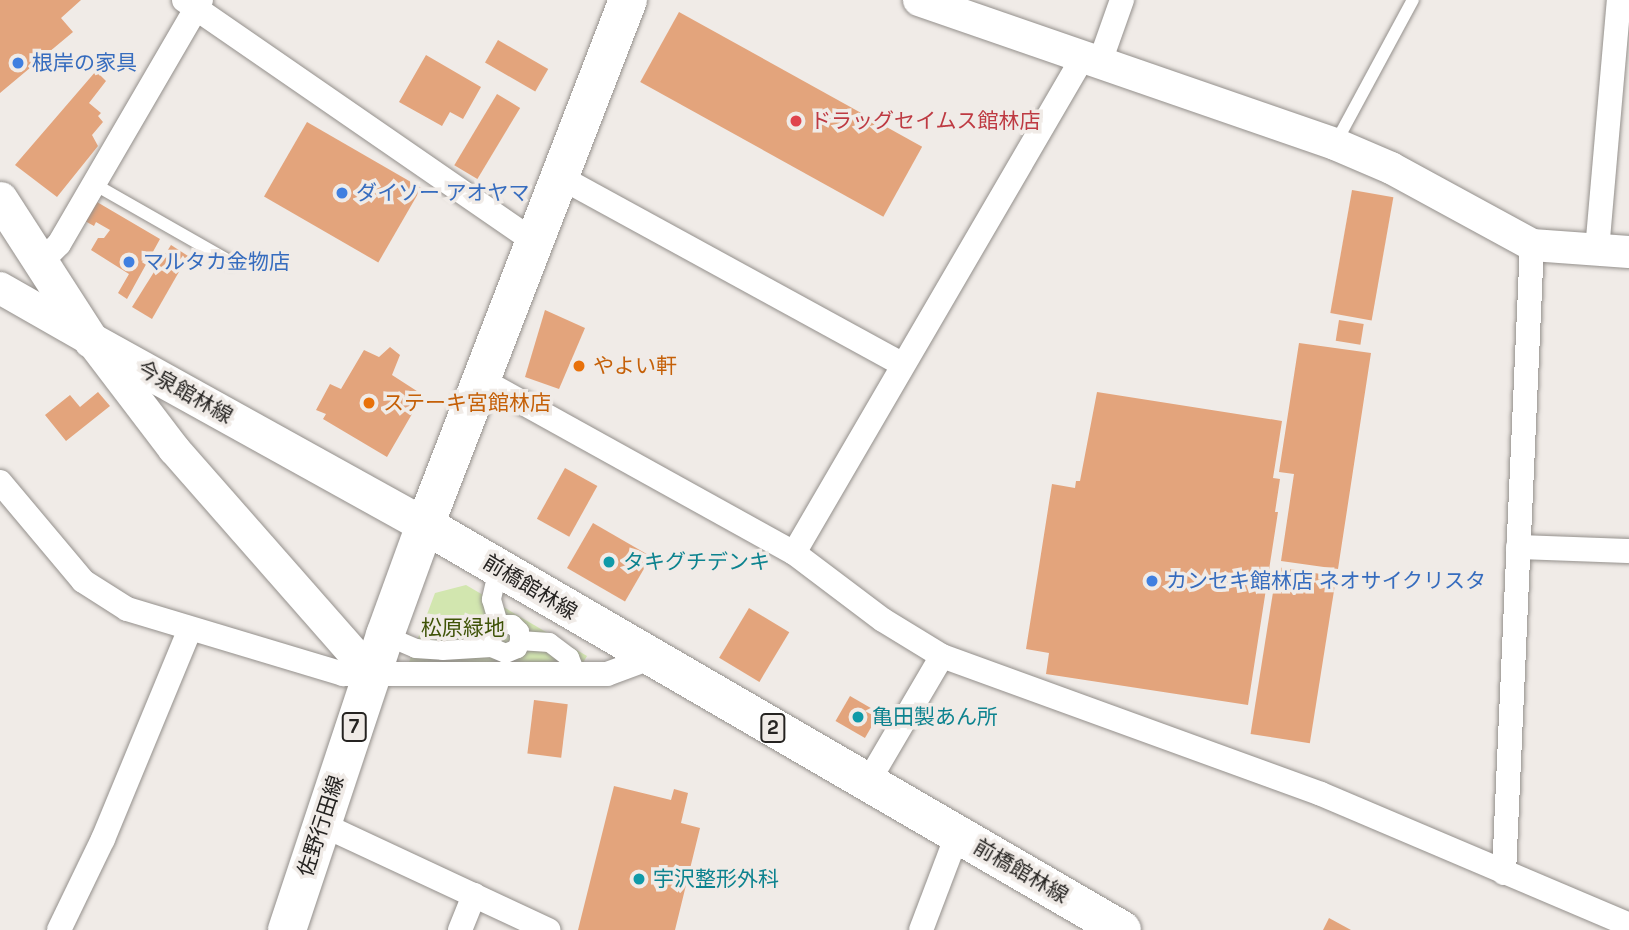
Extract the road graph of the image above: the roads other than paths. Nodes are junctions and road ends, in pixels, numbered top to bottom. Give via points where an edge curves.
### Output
1 (628, 0) edge
2 (919, 0) edge
3 (1122, 0) edge
4 (1413, 0) edge
5 (1619, 0) edge
6 (194, 3) edge
7 (1092, 60) junction
8 (1335, 144) junction
9 (560, 177) junction
10 (94, 184) junction
11 (0, 199) edge
12 (535, 242) junction
13 (1532, 245) junction
14 (1597, 250) junction
15 (1629, 252) edge
16 (41, 262) junction
17 (232, 262) dead end
18 (2, 292) edge
19 (91, 340) junction
20 (902, 365) junction
21 (482, 380) junction
22 (1, 488) edge
23 (425, 525) junction
24 (1518, 547) junction
25 (1629, 551) edge
26 (794, 553) junction
27 (498, 568) junction
28 (498, 624) junction
29 (190, 629) junction
30 (385, 635) junction
31 (519, 640) junction
32 (491, 647) junction
33 (942, 656) junction
34 (650, 658) junction
35 (372, 674) junction
36 (576, 675) junction
37 (868, 782) junction
38 (321, 824) junction
39 (957, 835) junction
40 (1504, 873) junction
41 (474, 895) junction
42 (1629, 925) edge
43 (59, 930) edge
44 (287, 930) edge
45 (460, 930) edge
46 (548, 930) edge
47 (921, 930) edge
48 (1122, 930) edge

1 - 9 main road
2 - 7 street
3 - 7 street
4 - 8 lane
5 - 14 street
6 - 10 street
6 - 12 street
7 - 8 street
7 - 20 street
8 - 13 street via 1391,168
9 - 12 main road
9 - 20 street
10 - 16 street via 59,244
10 - 17 lane
11 - 16 main road, 今泉館林線
12 - 21 main road
13 - 14 street
13 - 24 street
14 - 15 street
16 - 19 main road, 今泉館林線
18 - 19 street
19 - 23 main road, 今泉館林線
19 - 35 street via 174,449
20 - 26 street
21 - 23 main road
21 - 26 street
22 - 29 street via 83,581 127,609
23 - 27 main road, 前橋館林線 / 2
23 - 30 main road, 佐野行田線 / 7
24 - 25 street
24 - 40 street
26 - 33 street via 883,620
27 - 28 street via 491,600
27 - 34 main road, 前橋館林線 / 2
28 - 31 street via 512,624 519,631
28 - 32 street
29 - 35 street via 343,674
29 - 43 street via 103,839
30 - 32 street via 415,648
30 - 35 main road, 佐野行田線 / 7
31 - 32 street via 517,648 505,653
31 - 36 street via 549,642 569,657
33 - 37 street
33 - 40 street via 1321,794
34 - 36 street via 607,674
34 - 37 main road, 前橋館林線 / 2
35 - 36 street
35 - 38 main road, 佐野行田線 / 7
37 - 39 main road, 前橋館林線 / 2
38 - 41 street
38 - 44 main road, 佐野行田線 / 7
39 - 47 street
39 - 48 main road, 前橋館林線 / 2
40 - 42 street
41 - 45 street
41 - 46 street

